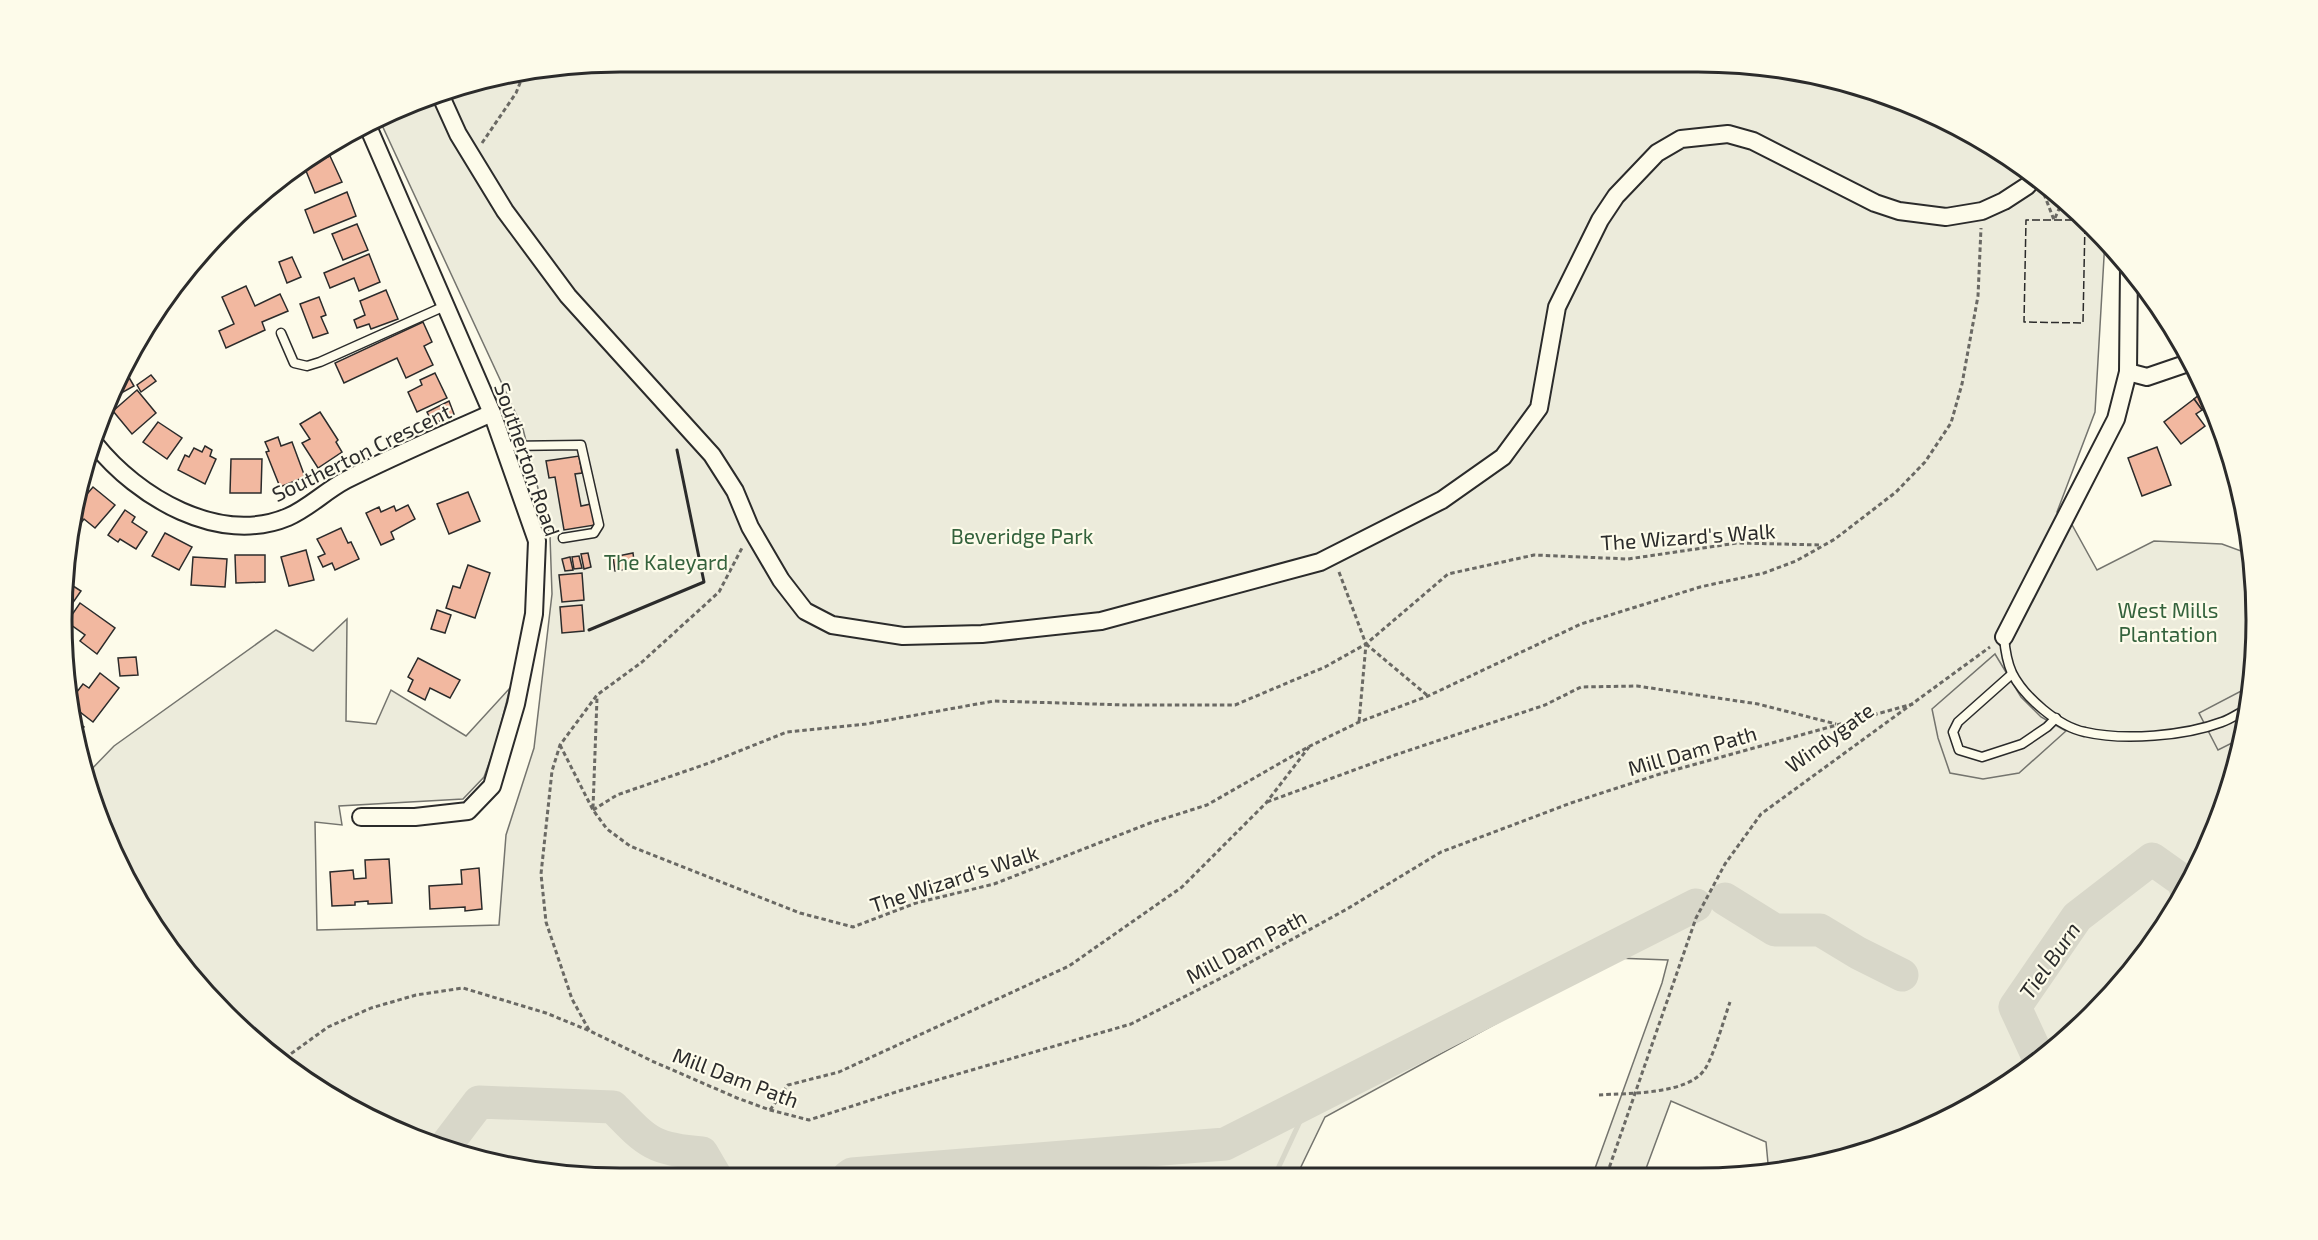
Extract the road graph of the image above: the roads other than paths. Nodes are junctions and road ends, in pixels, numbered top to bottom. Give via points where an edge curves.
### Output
1 (443, 101) edge
2 (371, 133) edge
3 (2031, 184) edge
4 (2129, 281) edge
5 (445, 306) junction
6 (281, 333) dead end
7 (2182, 365) edge
8 (2128, 372) junction
9 (492, 413) junction
10 (503, 446) junction
11 (100, 449) edge
12 (563, 538) dead end
13 (2004, 637) joint
14 (2012, 674) junction
15 (2237, 714) edge
16 (2056, 718) junction
17 (361, 817) dead end

1 - 3 street via 458,134 505,211 568,296 712,455 781,580 805,610 832,625 903,636 981,634 1101,621 1320,562 1442,500 1503,457 1539,408 1557,307 1600,220 1616,196 1657,153 1681,139 1728,134 1752,141 1899,212 1946,217 1982,211
2 - 5 street, Southerton Road
4 - 8 street
5 - 6 lane via 306,366 294,363
5 - 9 street, Southerton Road
7 - 8 street via 2147,377
8 - 13 street via 2116,419
9 - 10 street, Southerton Road
9 - 11 street, Southerton Crescent via 343,481 286,518 258,524 201,520 176,509 121,472
10 - 12 lane via 581,445 599,525 594,533
10 - 17 street, Southerton Road via 537,541 534,614 516,704 492,786 468,811 415,817
13 - 14 lane
14 - 16 lane via 2027,695
14 - 16 lane via 1958,722 1953,732 1959,750 1982,757 2022,744
15 - 16 lane via 2223,722 2174,733 2121,737 2083,732

